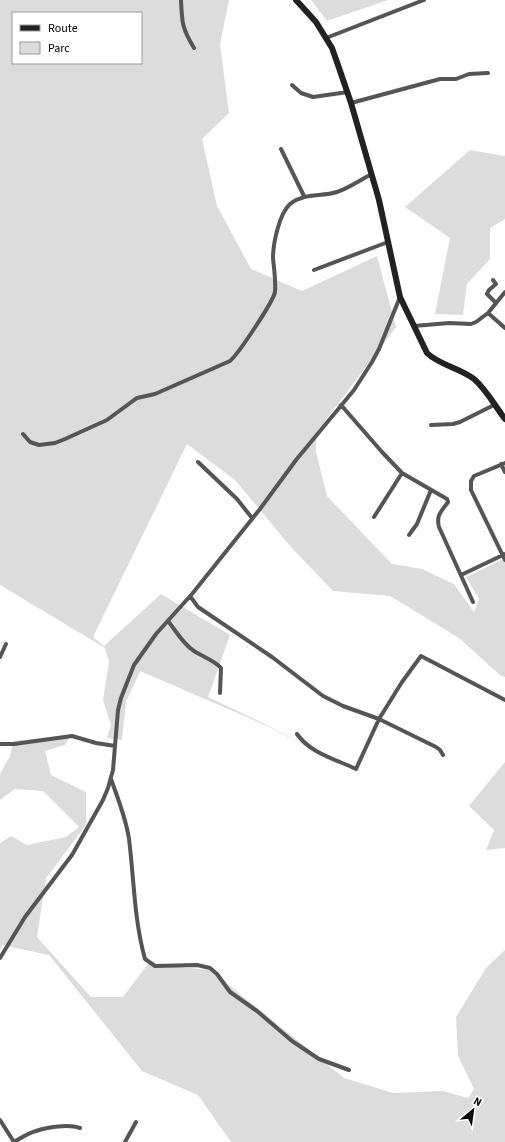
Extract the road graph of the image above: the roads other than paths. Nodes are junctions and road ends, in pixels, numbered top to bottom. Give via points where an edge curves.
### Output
1 (180, 0) edge
2 (296, 0) edge
3 (424, 0) edge
4 (326, 38) junction
5 (194, 48) dead end
6 (488, 73) dead end
7 (292, 85) dead end
8 (348, 92) junction
9 (352, 103) junction
10 (281, 149) dead end
11 (372, 174) junction
12 (304, 196) junction
13 (388, 242) junction
14 (314, 270) dead end
15 (493, 280) dead end
16 (505, 292) edge
17 (400, 296) junction
18 (496, 302) junction
19 (488, 313) junction
20 (414, 326) junction
21 (505, 328) edge
22 (341, 405) junction
23 (494, 405) junction
24 (505, 419) edge
25 (430, 425) dead end
26 (23, 434) dead end
27 (198, 462) dead end
28 (503, 464) edge
29 (505, 472) edge
30 (402, 473) junction
31 (431, 490) junction
32 (374, 517) dead end
33 (252, 518) junction
34 (409, 535) dead end
35 (504, 554) edge
36 (505, 560) edge
37 (460, 575) junction
38 (190, 596) junction
39 (473, 602) dead end
40 (168, 621) junction
41 (6, 644) dead end
42 (0, 657) edge
43 (220, 693) dead end
44 (505, 700) edge
45 (379, 719) junction
46 (297, 734) dead end
47 (0, 744) edge
48 (116, 746) junction
49 (443, 755) dead end
50 (111, 779) junction
51 (0, 958) edge
52 (349, 1070) dead end
53 (0, 1120) edge
54 (136, 1122) dead end
55 (80, 1128) dead end
56 (14, 1142) edge
57 (125, 1142) edge

1 - 5 street via 184,30
2 - 4 street via 316,22
3 - 4 street
4 - 8 street
6 - 9 street via 440,79
7 - 8 street via 301,93 313,97
8 - 9 street
9 - 11 street
10 - 12 street
11 - 12 street via 336,192
11 - 13 street
12 - 26 street via 292,202 282,215 274,253 274,294 239,352 230,361 154,394 137,398 107,420 55,443 39,445 30,442
13 - 14 street
13 - 17 street
15 - 18 street via 496,284 487,294
16 - 18 street
17 - 20 street
17 - 22 street via 372,362
18 - 19 street
19 - 20 street via 471,324
19 - 21 street
20 - 23 street via 431,357 474,379
22 - 30 street
22 - 33 street
23 - 24 street
23 - 25 street via 460,422
27 - 33 street via 237,499
28 - 29 street
28 - 35 street via 474,476 471,490
30 - 31 street
30 - 32 street
31 - 34 street via 417,524
31 - 37 street via 447,499 448,502 437,520
33 - 38 street
35 - 36 street
35 - 37 street
37 - 39 street
38 - 40 street
38 - 45 street via 198,607 272,657 323,696
40 - 43 street via 193,651 221,668
40 - 48 street via 140,654 130,673 120,698
41 - 42 street
44 - 45 street via 421,656
45 - 46 street via 356,769 312,749 302,742
45 - 49 street via 436,747
47 - 48 street via 72,736
48 - 50 street
50 - 51 street via 103,800 80,842 25,916
50 - 52 street via 129,838 137,914 145,958 155,966 197,965 210,968 230,992 292,1041 319,1059
53 - 56 street
54 - 57 street
55 - 56 street via 67,1126 38,1130

